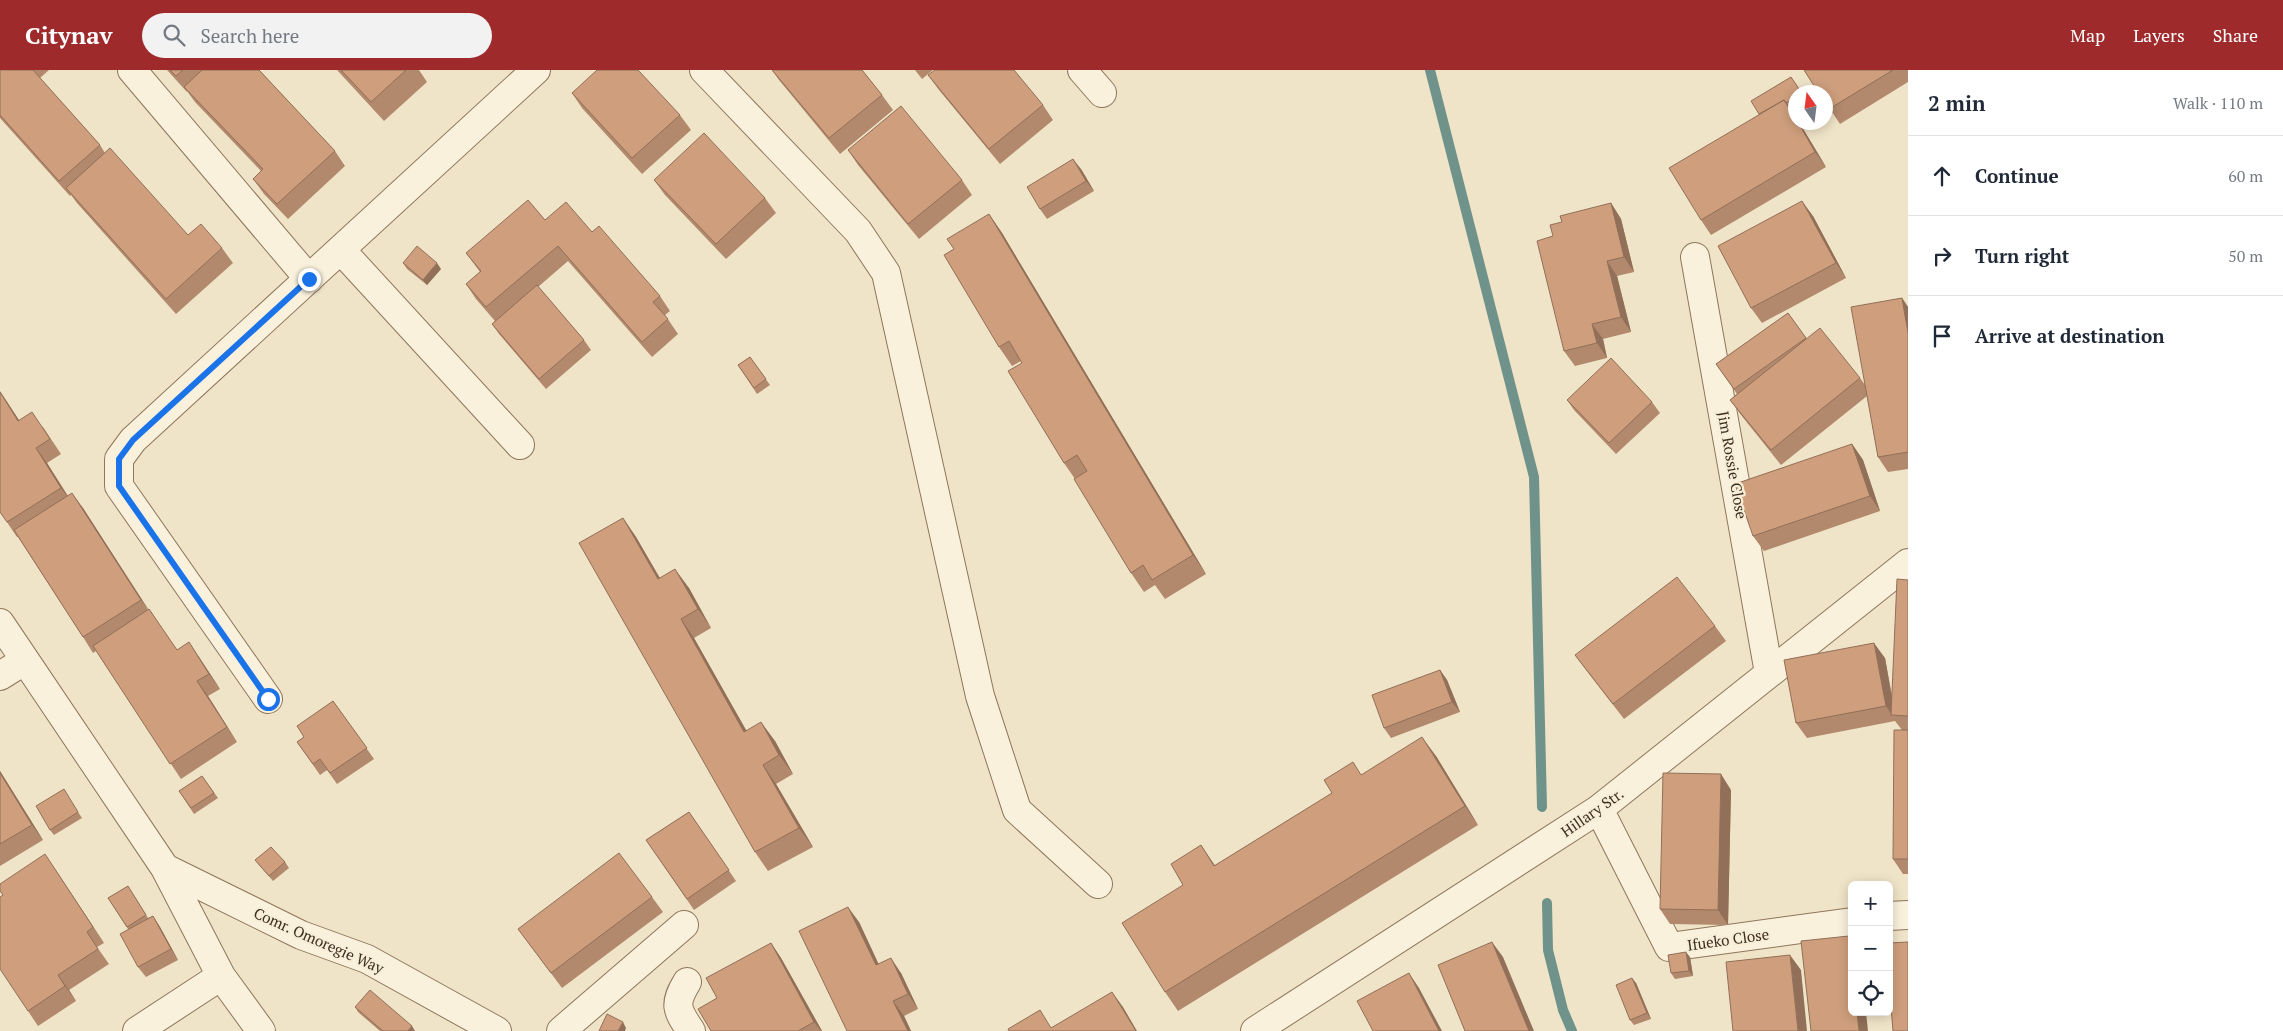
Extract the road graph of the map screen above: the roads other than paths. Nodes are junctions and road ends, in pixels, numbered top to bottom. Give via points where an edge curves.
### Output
1 (132, 70) edge
2 (536, 70) edge
3 (704, 70) edge
4 (1082, 70) edge
5 (1102, 93) dead end
6 (341, 250) junction
7 (1694, 258) dead end
8 (309, 279) junction
9 (520, 445) dead end
10 (1908, 564) edge
11 (0, 623) edge
12 (24, 661) junction
13 (1769, 673) junction
14 (0, 676) edge
15 (268, 699) dead end
16 (1600, 809) junction
17 (165, 868) junction
18 (1098, 884) dead end
19 (1908, 915) edge
20 (1893, 916) edge
21 (1848, 923) edge
22 (684, 924) dead end
23 (221, 976) junction
24 (687, 982) dead end
25 (137, 1031) edge
26 (261, 1031) edge
27 (497, 1031) edge
28 (561, 1031) edge
29 (691, 1031) edge
30 (1255, 1031) edge

1 - 8 street
2 - 6 street
3 - 18 street via 858,231 886,273 980,696 1016,810
4 - 5 street
6 - 8 street
6 - 9 street
7 - 13 street, Jim Rossie Close
8 - 15 street via 133,440 119,459 119,486
10 - 13 street, Hillary Str.
11 - 12 street
12 - 14 street
12 - 17 street
13 - 16 street, Hillary Str.
16 - 21 street, Ifueko Close via 1669,947
16 - 30 street, Hillary Str.
17 - 23 street
17 - 27 street, Comr. Omoregie Way via 300,935 367,959
19 - 20 street
22 - 28 street
23 - 25 street
23 - 26 street
24 - 29 street via 678,997 679,1013

